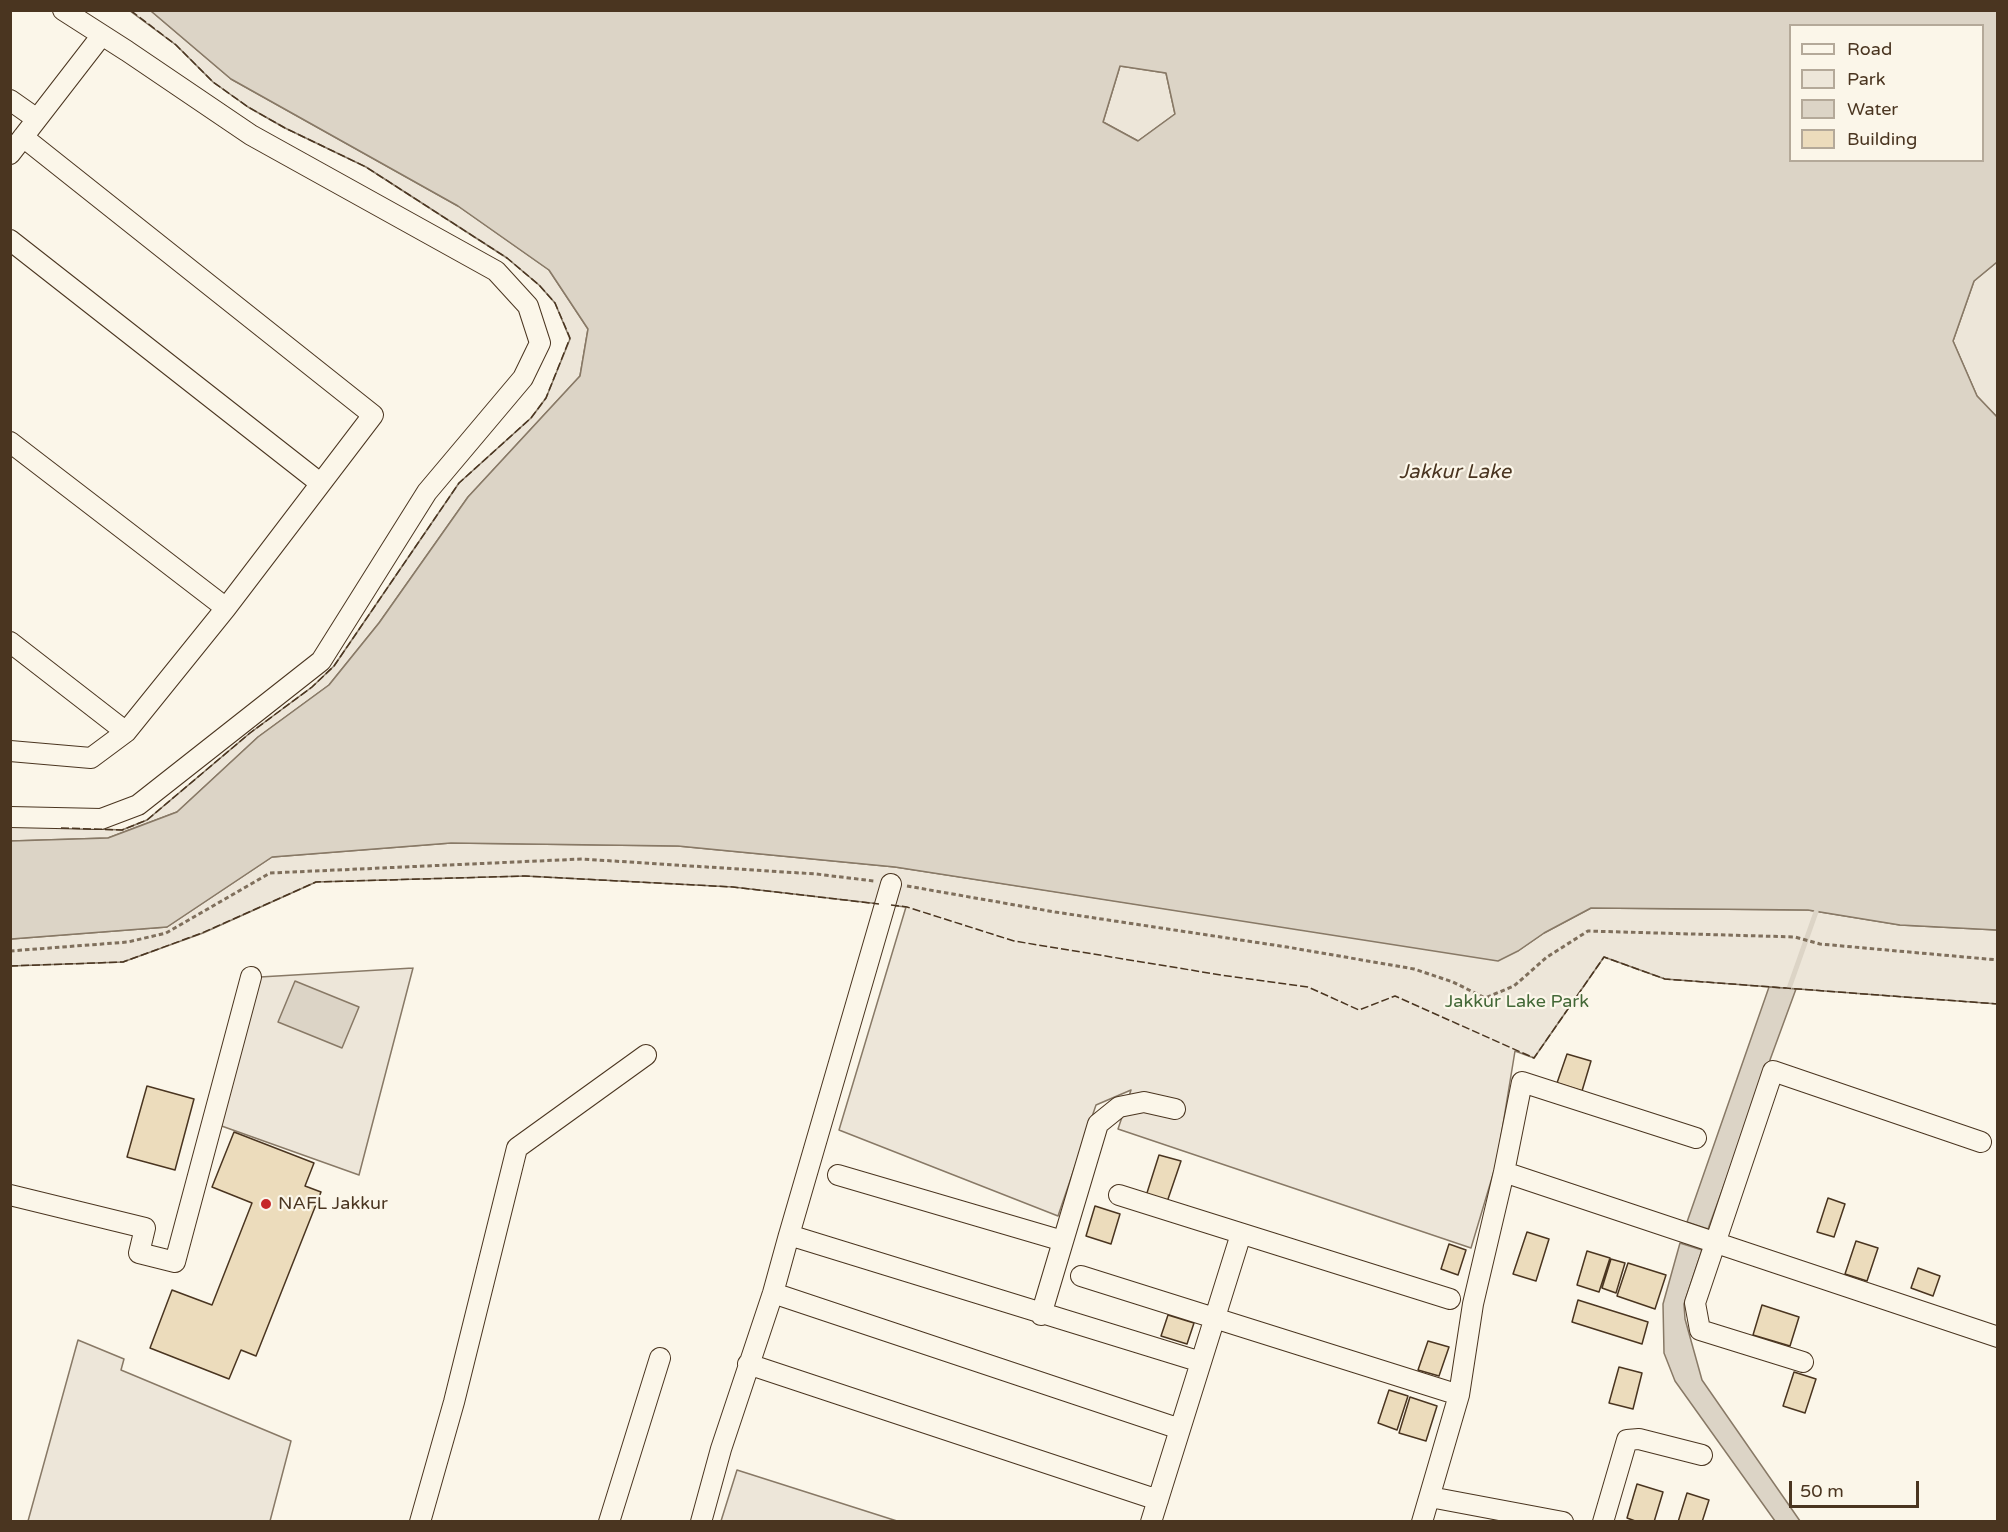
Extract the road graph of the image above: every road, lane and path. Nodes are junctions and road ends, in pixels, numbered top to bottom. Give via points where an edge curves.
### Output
1 (63, 10) edge
2 (102, 35) junction
3 (10, 100) edge
4 (37, 119) junction
5 (23, 137) junction
6 (10, 154) edge
7 (10, 240) edge
8 (10, 442) edge
9 (320, 483) junction
10 (226, 608) junction
11 (10, 642) edge
12 (126, 732) junction
13 (10, 751) edge
14 (10, 817) edge
15 (891, 884) junction
16 (10, 951) edge
17 (1998, 960) edge
18 (251, 977) dead end
19 (646, 1054) dead end
20 (1175, 1109) dead end
21 (1696, 1138) dead end
22 (1982, 1142) dead end
23 (1504, 1172) junction
24 (838, 1175) dead end
25 (10, 1195) edge
26 (1119, 1195) dead end
27 (1241, 1234) junction
28 (789, 1235) junction
29 (1063, 1241) junction
30 (1715, 1243) junction
31 (1081, 1276) dead end
32 (773, 1293) junction
33 (1450, 1299) dead end
34 (1041, 1314) junction
35 (1215, 1318) junction
36 (1998, 1337) edge
37 (660, 1358) dead end
38 (1201, 1362) junction
39 (1803, 1362) dead end
40 (748, 1364) junction
41 (1459, 1395) junction
42 (1180, 1429) junction
43 (1702, 1455) dead end
44 (1430, 1497) junction
45 (1158, 1500) junction
46 (420, 1521) edge
47 (609, 1521) edge
48 (701, 1521) edge
49 (1151, 1521) edge
50 (1422, 1521) edge
51 (1563, 1521) edge
52 (1603, 1521) edge

1 - 2 street
2 - 4 street
2 - 14 street via 251,135 496,271 528,306 540,343 523,378 427,492 321,661 138,805 101,819
3 - 4 street
4 - 5 street
5 - 6 street
5 - 9 street via 373,415
7 - 9 street
8 - 10 street
9 - 10 street
10 - 12 street
11 - 12 street
12 - 13 street via 91,758
15 - 16 path via 816,874 582,859 270,873 166,933 129,942
15 - 17 path via 1414,969 1454,982 1485,998 1514,986 1547,957 1588,931 1795,938 1820,944
15 - 28 street
18 - 25 street via 175,1262 139,1252 145,1228
19 - 46 street via 517,1148
20 - 29 street via 1144,1102 1119,1107 1098,1124
21 - 23 street via 1522,1082
22 - 30 street via 1773,1071
23 - 30 street
23 - 41 street via 1473,1304
24 - 29 street
26 - 27 street
27 - 33 street
27 - 35 street
28 - 32 street
28 - 34 street
29 - 34 street
30 - 36 street
30 - 39 street via 1695,1303 1700,1330
31 - 35 street
32 - 40 street
32 - 42 street
34 - 38 street
35 - 38 street
35 - 41 street
37 - 47 street
38 - 42 street
40 - 45 street
40 - 48 street
41 - 44 street
42 - 45 street
43 - 52 street via 1639,1439 1627,1440
44 - 50 street
44 - 51 street
45 - 49 street

